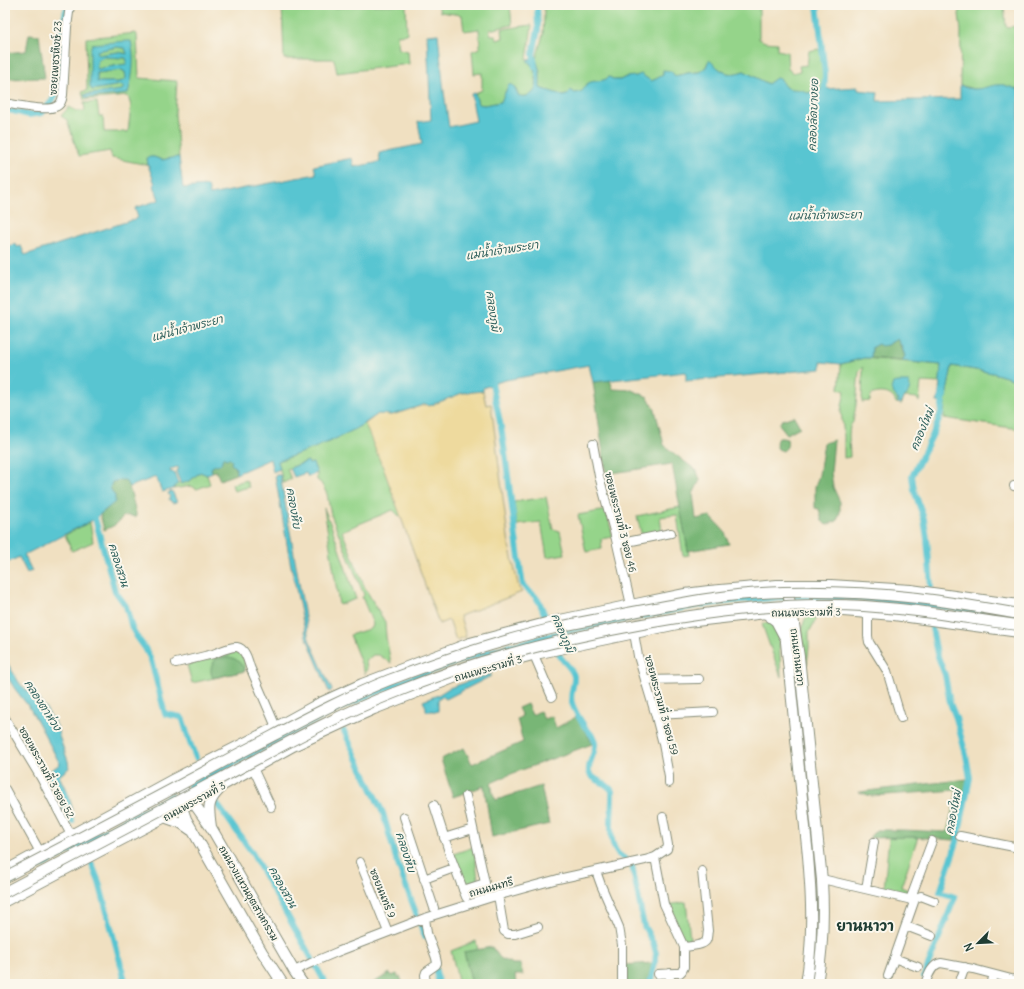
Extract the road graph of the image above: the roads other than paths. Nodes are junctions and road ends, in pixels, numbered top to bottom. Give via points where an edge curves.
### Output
1 (70, 5) edge
2 (5, 103) edge
3 (593, 444) dead end
4 (671, 533) dead end
5 (617, 544) junction
6 (844, 586) junction
7 (787, 590) junction
8 (685, 594) junction
9 (632, 604) junction
10 (1019, 605) edge
11 (788, 608) junction
12 (814, 610) junction
13 (843, 611) junction
14 (765, 613) junction
15 (868, 613) junction
16 (1019, 614) edge
17 (687, 622) junction
18 (1019, 627) edge
19 (634, 633) junction
20 (796, 636) junction
21 (786, 642) junction
22 (534, 655) junction
23 (176, 663) dead end
24 (700, 679) dead end
25 (645, 680) junction
26 (552, 697) dead end
27 (713, 712) dead end
28 (656, 715) junction
29 (5, 718) edge
30 (901, 718) dead end
31 (283, 735) junction
32 (253, 768) junction
33 (174, 779) junction
34 (812, 782) junction
35 (226, 783) junction
36 (669, 783) dead end
37 (5, 789) edge
38 (466, 796) dead end
39 (133, 801) junction
40 (193, 802) junction
41 (434, 806) dead end
42 (271, 807) dead end
43 (182, 808) junction
44 (164, 817) junction
45 (404, 817) dead end
46 (663, 817) dead end
47 (804, 824) junction
48 (147, 826) junction
49 (212, 829) junction
50 (473, 829) junction
51 (193, 831) junction
52 (71, 835) junction
53 (960, 836) dead end
54 (444, 838) junction
55 (932, 841) dead end
56 (874, 842) dead end
57 (1019, 848) edge
58 (40, 852) junction
59 (655, 857) junction
60 (360, 862) dead end
61 (454, 868) junction
62 (6, 870) edge
63 (596, 871) junction
64 (702, 871) dead end
65 (424, 878) junction
66 (822, 879) junction
67 (473, 889) junction
68 (866, 889) junction
69 (5, 892) edge
70 (487, 892) dead end
71 (498, 895) junction
72 (911, 900) junction
73 (5, 901) edge
74 (478, 901) junction
75 (934, 901) dead end
76 (434, 908) dead end
77 (421, 920) junction
78 (906, 926) junction
79 (538, 927) dead end
80 (388, 932) junction
81 (932, 936) dead end
82 (684, 947) junction
83 (894, 958) junction
84 (918, 967) dead end
85 (965, 968) junction
86 (294, 971) junction
87 (670, 973) junction
88 (658, 974) dead end
89 (994, 975) junction
90 (888, 976) dead end
91 (1019, 981) edge
92 (279, 983) edge
93 (303, 984) edge
94 (426, 984) edge
95 (622, 984) edge
96 (670, 984) edge
97 (806, 984) edge
98 (817, 984) edge
99 (925, 984) edge
100 (959, 984) edge
101 (991, 984) edge

1 - 2 street, ซอยเพชรหึงษ์ 23 via 63,95 60,104 54,108 40,108
3 - 5 street, ซอยพระรามที่ 3 ซอย 46
4 - 5 street
5 - 9 street, ซอยพระรามที่ 3 ซอย 46
6 - 7 main road, ถนนพระรามที่ 3
6 - 10 main road, ถนนพระรามที่ 3 via 911,590
6 - 13 main road via 838,591 836,598
7 - 8 main road, ถนนพระรามที่ 3 via 752,586
7 - 11 main road, ถนนยานนาวา
8 - 9 main road, ถนนพระรามที่ 3
8 - 17 main road via 693,606 692,616
9 - 31 main road, ถนนพระรามที่ 3 via 470,643 362,684 320,703
11 - 12 main road, ถนนพระรามที่ 3
11 - 14 main road, ถนนพระรามที่ 3
11 - 20 main road, ถนนยานนาวา
11 - 21 main road, ถนนยานนาวา
12 - 13 main road, ถนนพระรามที่ 3
12 - 20 main road via 802,619
13 - 15 main road, ถนนพระรามที่ 3
14 - 17 main road, ถนนพระรามที่ 3
14 - 21 main road via 776,621
15 - 18 main road, ถนนพระรามที่ 3
15 - 30 street via 869,642 886,671
16 - 62 main road, ถนนพระรามที่ 3, bridge via 879,594 781,592 688,602 523,636 427,666 336,704
17 - 19 main road, ถนนพระรามที่ 3
18 - 69 main road, ถนนพระรามที่ 3, bridge via 889,608 803,605 682,617 516,651 426,680 354,710
19 - 22 main road, ถนนพระรามที่ 3
19 - 25 street, ซอยพระรามที่ 3 ซอย 59
20 - 34 main road, ถนนยานนาวา
21 - 47 main road, ถนนยานนาวา
22 - 26 street
22 - 31 main road, ถนนพระรามที่ 3 via 480,669 374,709
23 - 31 street via 231,648 237,647 242,650
24 - 25 street
25 - 28 street, ซอยพระรามที่ 3 ซอย 59
27 - 28 street
28 - 36 street, ซอยพระรามที่ 3 ซอย 59 via 666,755
29 - 52 street, ซอยพระรามที่ 3 ซอย 52
31 - 32 main road, ถนนพระรามที่ 3
31 - 33 main road, ถนนพระรามที่ 3
32 - 35 main road, ถนนพระรามที่ 3
32 - 42 street
33 - 39 main road, ถนนพระรามที่ 3
33 - 40 main road, ถนนวงแหวนอุตสาหกรรม
33 - 43 main road, ถนนวงแหวนอุตสาหกรรม
34 - 47 main road via 809,778 804,782 808,820
34 - 66 main road, ถนนยานนาวา
35 - 40 main road, ถนนพระรามที่ 3
35 - 49 main road via 210,800
37 - 58 street
38 - 50 street
39 - 48 main road via 146,810
39 - 52 main road, ถนนพระรามที่ 3
40 - 43 main road, ถนนพระรามที่ 3
40 - 49 main road, ถนนวงแหวนอุตสาหกรรม
41 - 54 street
43 - 44 main road, ถนนพระรามที่ 3
43 - 51 main road, ถนนวงแหวนอุตสาหกรรม
44 - 48 main road, ถนนพระรามที่ 3
44 - 51 main road
45 - 65 street
46 - 59 street via 668,845 667,849
47 - 97 main road, ถนนยานนาวา via 810,876 811,919
48 - 73 main road, ถนนพระรามที่ 3
49 - 86 main road, ถนนวงแหวนอุตสาหกรรม
50 - 54 street
50 - 67 street
51 - 92 main road, ถนนวงแหวนอุตสาหกรรม
52 - 58 main road, ถนนพระรามที่ 3
53 - 57 street
54 - 61 street
55 - 72 street
56 - 68 street
58 - 62 main road, ถนนพระรามที่ 3
59 - 63 street, ถนนนนทรี
59 - 82 street via 664,904
60 - 80 street, ซอยนนทรี 9
61 - 65 street
61 - 67 street
63 - 71 street, ถนนนนทรี
63 - 95 street via 619,927 622,945
64 - 82 street via 707,938 702,944
65 - 76 street
66 - 68 street
66 - 98 main road, ถนนยานนาวา via 823,929
67 - 70 street
67 - 74 street
68 - 72 street
71 - 74 street, ถนนนนทรี
71 - 79 street via 504,931 515,934
72 - 75 street via 921,896
72 - 78 street via 914,904
74 - 77 street, ถนนนนทรี
77 - 80 street, ถนนนนทรี
77 - 94 street via 437,963 426,972
78 - 81 street
78 - 83 street
80 - 86 street, ถนนนนทรี
82 - 87 street via 682,971
83 - 84 street
83 - 90 street
85 - 89 street
85 - 99 street via 938,963 933,967
85 - 100 street
86 - 93 main road, ถนนวงแหวนอุตสาหกรรม
87 - 88 street
87 - 96 street
89 - 91 street
89 - 101 street

